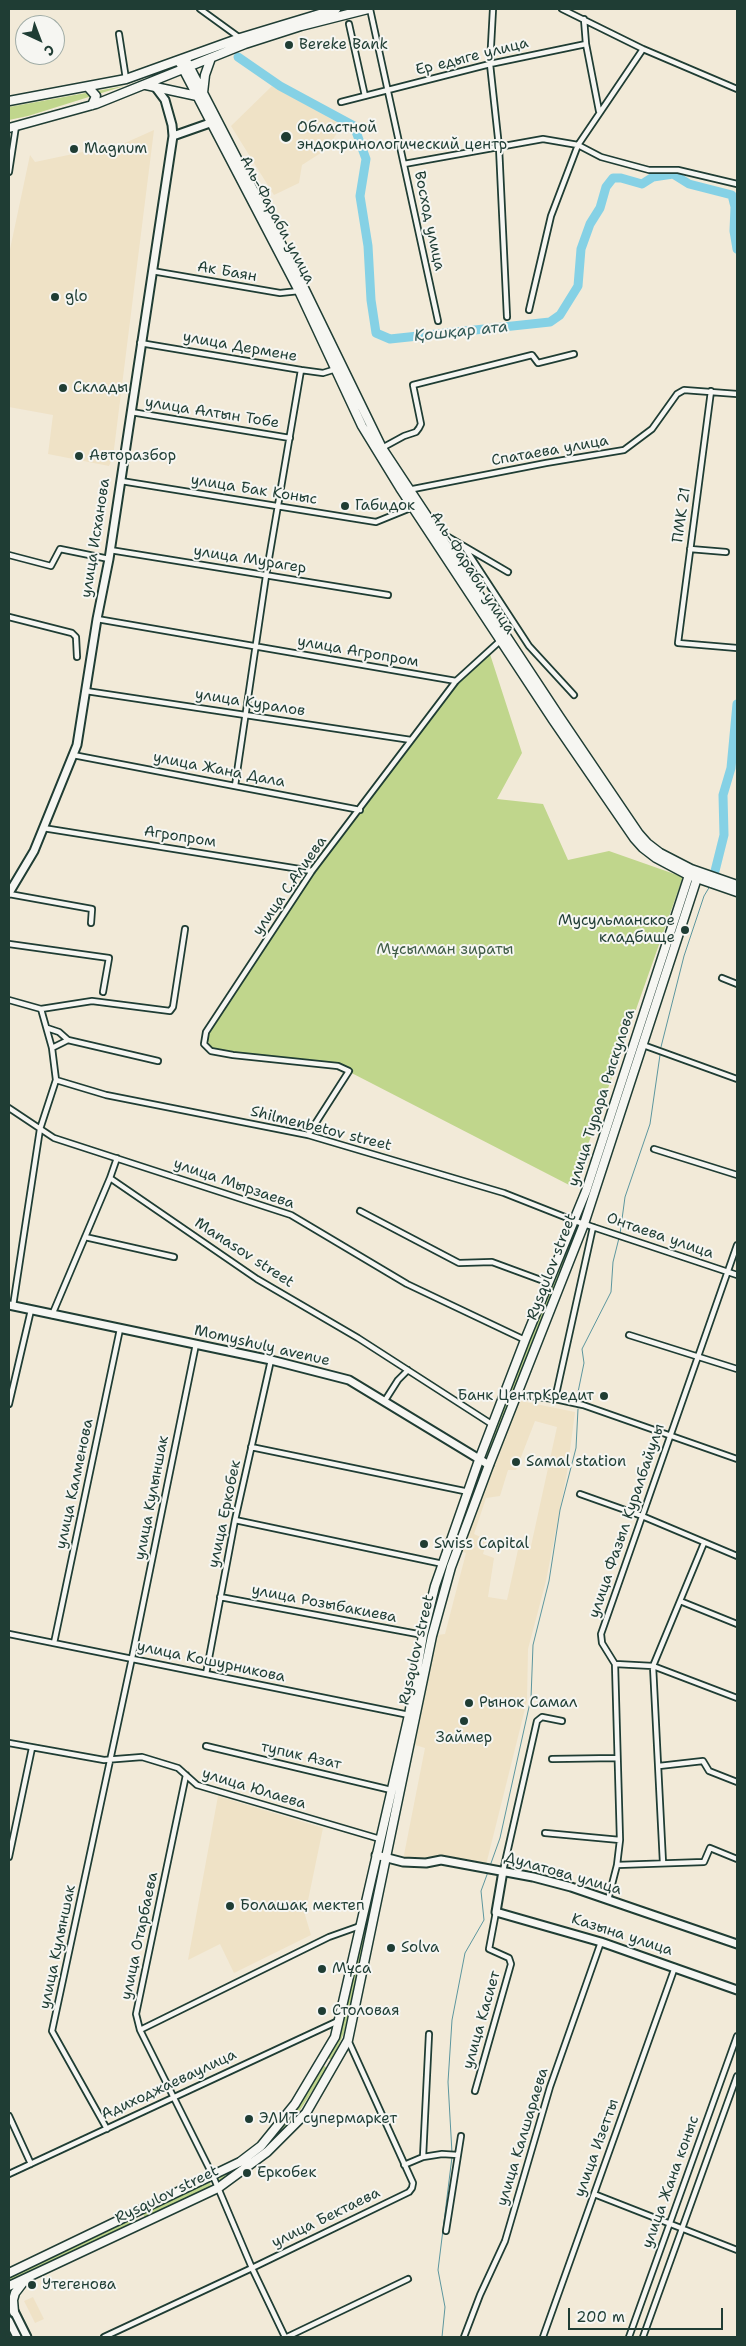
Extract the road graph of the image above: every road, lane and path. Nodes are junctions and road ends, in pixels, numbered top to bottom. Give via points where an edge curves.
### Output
1 (200, 9) edge
2 (336, 9) edge
3 (369, 9) edge
4 (493, 9) edge
5 (562, 9) edge
6 (584, 19) junction
7 (349, 24) dead end
8 (119, 34) dead end
9 (240, 38) junction
10 (586, 44) junction
11 (643, 49) junction
12 (211, 58) junction
13 (182, 59) junction
14 (490, 64) junction
15 (186, 68) junction
16 (126, 79) junction
17 (146, 85) junction
18 (88, 87) junction
19 (156, 88) junction
20 (737, 89) edge
21 (387, 92) junction
22 (200, 95) junction
23 (365, 96) junction
24 (9, 102) edge
25 (341, 102) dead end
26 (92, 105) junction
27 (600, 111) junction
28 (210, 122) junction
29 (13, 127) edge
30 (173, 136) junction
31 (578, 145) junction
32 (499, 147) junction
33 (404, 164) junction
34 (9, 172) edge
35 (737, 184) edge
36 (151, 271) junction
37 (299, 291) junction
38 (529, 310) dead end
39 (506, 317) dead end
40 (438, 321) dead end
41 (140, 343) junction
42 (574, 354) dead end
43 (336, 369) junction
44 (301, 370) junction
45 (711, 391) junction
46 (737, 394) edge
47 (130, 412) junction
48 (290, 438) junction
49 (382, 448) junction
50 (119, 480) junction
51 (406, 491) junction
52 (278, 506) junction
53 (413, 507) junction
54 (435, 529) junction
55 (465, 548) junction
56 (690, 549) junction
57 (108, 550) junction
58 (726, 552) dead end
59 (9, 555) edge
60 (109, 559) junction
61 (508, 572) dead end
62 (266, 576) junction
63 (388, 595) dead end
64 (9, 617) edge
65 (97, 619) junction
66 (503, 639) junction
67 (256, 647) junction
68 (737, 648) edge
69 (77, 657) dead end
70 (456, 681) junction
71 (86, 690) junction
72 (574, 695) dead end
73 (246, 715) junction
74 (411, 740) junction
75 (73, 755) junction
76 (235, 786) junction
77 (360, 810) junction
78 (43, 828) junction
79 (312, 871) junction
80 (689, 872) junction
81 (702, 876) junction
82 (722, 883) junction
83 (737, 885) edge
84 (737, 892) edge
85 (9, 893) edge
86 (91, 923) dead end
87 (185, 929) dead end
88 (9, 944) edge
89 (722, 978) dead end
90 (737, 984) edge
91 (103, 992) dead end
92 (9, 1000) edge
93 (41, 1009) junction
94 (47, 1028) junction
95 (68, 1040) junction
96 (644, 1045) junction
97 (52, 1048) junction
98 (158, 1061) dead end
99 (737, 1079) edge
100 (56, 1080) junction
101 (9, 1108) edge
102 (40, 1128) junction
103 (308, 1136) junction
104 (654, 1149) dead end
105 (117, 1158) junction
106 (737, 1175) edge
107 (110, 1178) junction
108 (360, 1211) dead end
109 (575, 1221) junction
110 (584, 1224) junction
111 (593, 1227) junction
112 (85, 1237) junction
113 (737, 1245) edge
114 (174, 1257) dead end
115 (727, 1272) junction
116 (737, 1276) edge
117 (549, 1283) junction
118 (11, 1306) edge
119 (31, 1310) junction
120 (52, 1315) junction
121 (120, 1330) junction
122 (629, 1335) dead end
123 (525, 1340) junction
124 (196, 1344) junction
125 (698, 1355) junction
126 (271, 1360) junction
127 (518, 1361) joint
128 (737, 1369) edge
129 (408, 1370) junction
130 (9, 1375) edge
131 (14, 1379) junction
132 (518, 1395) junction
133 (555, 1399) junction
134 (384, 1402) junction
135 (9, 1404) edge
136 (493, 1425) junction
137 (670, 1434) junction
138 (251, 1447) junction
139 (737, 1459) edge
140 (479, 1460) junction
141 (488, 1465) junction
142 (469, 1492) junction
143 (580, 1494) dead end
144 (642, 1516) junction
145 (235, 1520) junction
146 (704, 1543) junction
147 (737, 1556) edge
148 (443, 1564) junction
149 (434, 1586) junction
150 (445, 1588) junction
151 (220, 1597) junction
152 (680, 1600) junction
153 (737, 1624) edge
154 (9, 1634) edge
155 (423, 1635) junction
156 (54, 1643) junction
157 (132, 1658) junction
158 (614, 1664) junction
159 (653, 1666) junction
160 (206, 1674) junction
161 (737, 1698) edge
162 (409, 1715) junction
163 (562, 1721) dead end
164 (9, 1743) edge
165 (206, 1746) dead end
166 (32, 1748) junction
167 (111, 1758) junction
168 (616, 1758) junction
169 (552, 1759) dead end
170 (659, 1766) junction
171 (186, 1775) junction
172 (737, 1782) edge
173 (391, 1790) junction
174 (545, 1833) dead end
175 (380, 1840) junction
176 (620, 1840) junction
177 (376, 1855) junction
178 (9, 1857) edge
179 (387, 1858) junction
180 (737, 1859) edge
181 (663, 1863) junction
182 (617, 1865) junction
183 (503, 1871) junction
184 (608, 1900) junction
185 (496, 1912) junction
186 (360, 1926) junction
187 (601, 1942) junction
188 (737, 1944) edge
189 (675, 1967) junction
190 (737, 1990) edge
191 (341, 2020) junction
192 (140, 2030) junction
193 (429, 2034) dead end
194 (737, 2036) edge
195 (348, 2040) junction
196 (323, 2059) junction
197 (334, 2065) junction
198 (737, 2076) edge
199 (475, 2091) dead end
200 (174, 2096) junction
201 (9, 2116) edge
202 (107, 2129) junction
203 (461, 2136) dead end
204 (458, 2155) junction
205 (423, 2156) junction
206 (31, 2164) junction
207 (404, 2165) junction
208 (9, 2174) edge
209 (213, 2176) junction
210 (218, 2188) junction
211 (594, 2194) junction
212 (139, 2211) junction
213 (144, 2222) junction
214 (669, 2223) junction
215 (682, 2228) junction
216 (446, 2231) dead end
217 (737, 2250) edge
218 (252, 2268) junction
219 (9, 2273) edge
220 (28, 2277) junction
221 (408, 2279) dead end
222 (9, 2286) edge
223 (9, 2301) edge
224 (14, 2312) junction
225 (9, 2321) edge
226 (17, 2337) edge
227 (27, 2337) edge
228 (104, 2337) edge
229 (286, 2337) edge
230 (464, 2337) edge
231 (543, 2337) edge
232 (629, 2337) edge
233 (643, 2337) edge

1 - 9 street
2 - 9 main road
3 - 12 main road via 301,26
3 - 21 street, Восход улица
4 - 14 street
5 - 6 street
6 - 10 street
6 - 11 street
7 - 23 street
8 - 16 street
9 - 13 main road
10 - 14 street, Ер едыге улица
10 - 27 street
11 - 20 street
11 - 27 street
12 - 15 main road
12 - 22 main road
13 - 15 main road, Аль-Фараби улица
13 - 16 main road
14 - 21 street, Ер едыге улица
14 - 32 street
15 - 17 main road
15 - 22 main road, Аль-Фараби улица
16 - 18 main road
17 - 19 main road
17 - 26 main road
18 - 24 main road
18 - 26 main road via 96,96
19 - 22 main road
19 - 30 main road, улица Исханова via 165,100
21 - 23 street, Ер едыге улица
21 - 33 street, Восход улица
22 - 28 main road, Аль-Фараби улица
22 - 49 main road, Аль-Фараби улица via 304,288
23 - 25 street, Ер едыге улица
26 - 29 main road
27 - 31 street
28 - 30 main road
28 - 37 main road, Аль-Фараби улица
29 - 34 street
30 - 36 main road, улица Исханова
31 - 32 street via 543,139
31 - 35 street via 601,157 649,170 678,170
31 - 38 street via 551,216
32 - 33 street
32 - 39 street
33 - 40 street, Восход улица
36 - 37 street, Ак Баян via 280,293
36 - 41 main road, улица Исханова
37 - 43 main road, Аль-Фараби улица
41 - 44 street, улица Дермене
41 - 47 main road, улица Исханова
42 - 49 street via 538,363 532,355 413,385 421,424 416,432
43 - 44 street, улица Дермене via 323,373
43 - 51 main road, Аль-Фараби улица via 362,426
44 - 48 street
45 - 46 street, Спатаева улица
45 - 51 street, Спатаева улица via 684,390 677,394 652,429 624,450
45 - 56 street, ПМК 21
47 - 48 street, улица Алтын Тобе
47 - 50 main road, улица Исханова
48 - 52 street
49 - 51 main road, Аль-Фараби улица
50 - 52 street, улица Бак Коныс
50 - 57 main road, улица Исханова
51 - 53 main road, Аль-Фараби улица
51 - 54 main road, Аль-Фараби улица
52 - 53 street, улица Бак Коныс via 376,522
52 - 62 street
53 - 66 main road, Аль-Фараби улица
54 - 55 street
54 - 66 main road, Аль-Фараби улица
55 - 61 street
55 - 72 street via 529,646
56 - 58 street
56 - 68 street, ПМК 21 via 678,643
57 - 60 main road, улица Исханова
57 - 62 street, улица Мурагер
59 - 60 street via 51,566 60,549
60 - 65 main road, улица Исханова
62 - 63 street, улица Мурагер
62 - 67 street
64 - 69 street via 72,634 76,638
65 - 67 street, улица Агропром
65 - 71 main road, улица Исханова
66 - 70 street, улица С.Алиева
66 - 80 main road, Аль-Фараби улица via 639,834
67 - 70 street, улица Агропром
67 - 73 street
70 - 74 street, улица С.Алиева
71 - 73 street, улица Куралов
71 - 75 main road, улица Исханова
73 - 74 street, улица Куралов
73 - 76 street
74 - 77 street, улица С.Алиева
75 - 76 street, улица Жана Дала
75 - 78 main road, улица Исханова
76 - 77 street, улица Жана Дала
77 - 79 street, улица С.Алиева
78 - 79 street, Агропром
78 - 85 main road, улица Исханова via 34,851
79 - 103 street, улица С.Алиева via 206,1032 204,1044 211,1050 234,1056 338,1066 349,1071
80 - 81 main road, Аль-Фараби улица
80 - 109 main road, улица Турара Рыскулова
81 - 82 main road, Аль-Фараби улица
81 - 96 main road, Rysqulov street
82 - 83 main road
82 - 84 main road
85 - 86 street via 92,909
87 - 93 street via 170,1011 92,1001
88 - 91 street via 109,958
89 - 90 street
92 - 93 street
93 - 94 street
94 - 95 street
94 - 97 street
95 - 97 street
95 - 98 street
96 - 99 street
96 - 110 main road, Rysqulov street
97 - 100 street
100 - 102 street
100 - 103 street, Shilmenbetov street via 106,1094
101 - 102 street, улица Мырзаева
102 - 105 street, улица Мырзаева via 54,1138
102 - 118 street
103 - 109 street, Shilmenbetov street via 504,1193
104 - 106 street
105 - 107 street
105 - 123 street, улица Мырзаева via 291,1216 407,1284
107 - 112 street
107 - 129 street, Manasov street via 257,1279
108 - 117 street via 459,1263 492,1262
109 - 110 street, Онтаева улица
109 - 117 main road, улица Турара Рыскулова
110 - 111 street, Онтаева улица
110 - 132 main road, Rysqulov street
111 - 115 street, Онтаева улица
111 - 133 street
112 - 114 street
112 - 120 street
113 - 115 street, улица Фазыл Куралбайулы
115 - 116 street, Онтаева улица
115 - 125 street, улица Фазыл Куралбайулы
117 - 123 main road, улица Турара Рыскулова
118 - 119 main road, Momyshuly avenue
119 - 120 main road, Momyshuly avenue
119 - 131 street
120 - 121 main road, Momyshuly avenue
121 - 124 main road, Momyshuly avenue
121 - 156 street, улица Калменова
122 - 125 street
123 - 127 main road, улица Турара Рыскулова
124 - 126 main road, Momyshuly avenue
124 - 157 street, улица Кулыншак
125 - 128 street
125 - 137 street, улица Фазыл Куралбайулы
126 - 134 main road, Momyshuly avenue via 349,1380
126 - 138 street, улица Еркобек
127 - 136 main road, Rysqulov street
129 - 134 street
129 - 136 street, Manasov street
130 - 131 street
131 - 135 street
132 - 133 street
132 - 141 main road, Rysqulov street
133 - 137 street
134 - 140 main road, Momyshuly avenue
136 - 140 main road, Rysqulov street
137 - 139 street
137 - 144 street, улица Фазыл Куралбайулы
138 - 142 street
138 - 145 street, улица Еркобек
140 - 141 main road, Momyshuly avenue
140 - 142 main road, Rysqulov street
141 - 150 main road, Rysqulov street
142 - 148 main road, Rysqulov street
143 - 144 street
144 - 146 street
144 - 158 street, улица Фазыл Куралбайулы via 601,1634 602,1643
145 - 148 street
145 - 151 street, улица Еркобек
146 - 147 street
146 - 152 street
148 - 149 main road, Rysqulov street
149 - 150 main road
149 - 155 main road, Rysqulov street
150 - 179 main road, Rysqulov street via 432,1636
151 - 155 street, улица Розыбакиева
151 - 160 street, улица Еркобек
152 - 153 street
152 - 159 street
154 - 156 street, улица Кошурникова
155 - 162 main road, Rysqulov street
156 - 157 street, улица Кошурникова
157 - 160 street, улица Кошурникова
157 - 167 street, улица Кулыншак
158 - 159 street
158 - 168 street, улица Фазыл Куралбайулы
159 - 161 street
159 - 170 street
160 - 162 street, улица Кошурникова
162 - 173 main road, Rysqulov street
163 - 183 street via 542,1717 537,1721
164 - 166 street, улица Юлаева
165 - 173 street, тупик Азат
166 - 167 street, улица Юлаева via 104,1760
166 - 178 street
167 - 171 street, улица Юлаева via 142,1757 178,1768
167 - 202 street, улица Кулыншак via 52,2030
168 - 169 street
168 - 176 street, улица Фазыл Куралбайулы
170 - 172 street via 703,1761 709,1771
170 - 181 street
171 - 175 street, улица Юлаева via 197,1786
171 - 192 street, улица Отарбаева via 136,2014
173 - 175 main road, Rysqulov street
174 - 176 street
175 - 177 main road, Rysqulov street
176 - 182 street, улица Фазыл Куралбайулы
177 - 179 main road, Дулатова улица
177 - 186 main road, Rysqulov street
179 - 183 main road, Дулатова улица via 426,1863 441,1860
179 - 195 main road, Rysqulov street
180 - 181 street via 710,1848 704,1862
181 - 182 street
182 - 184 street, улица Фазыл Куралбайулы
183 - 184 main road, Дулатова улица via 571,1887
183 - 185 main road
184 - 188 main road, Дулатова улица
185 - 187 main road, Казына улица
185 - 199 street, улица Касиет via 489,1949 509,1958 512,1964
186 - 191 main road, Rysqulov street
186 - 192 street via 329,1937
187 - 189 main road, Казына улица
187 - 230 street, улица Калшараева via 550,2087 505,2242
189 - 190 main road, Казына улица
189 - 211 street, улица Изетты
191 - 196 main road, Rysqulov street
191 - 200 street, Адиходжаеваулица
192 - 200 street, улица Отарбаева
193 - 205 street
194 - 214 street, улица Жана коныс
195 - 197 main road, Rysqulov street
195 - 207 street, улица Бектаева
196 - 197 main road
196 - 209 main road, Rysqulov street via 297,2102 261,2146
197 - 210 main road, Rysqulov street via 306,2113 267,2152
198 - 215 street, улица Жана коныс
200 - 202 street, Адиходжаеваулица
200 - 209 street
201 - 206 street
202 - 206 street, Адиходжаеваулица
203 - 204 street
204 - 205 street
204 - 216 street
205 - 207 street
206 - 208 street, Адиходжаеваулица
207 - 218 street, улица Бектаева via 413,2183 409,2192
209 - 210 street
209 - 212 main road, Rysqulov street
210 - 213 main road, Rysqulov street
210 - 218 street
211 - 214 street
211 - 231 street, улица Изетты
212 - 213 main road
212 - 219 main road, Rysqulov street
213 - 220 main road, Rysqulov street
214 - 215 street
214 - 232 street, улица Жана коныс
215 - 217 street
215 - 233 street, улица Жана коныс
218 - 228 street, улица Бектаева
218 - 229 street
220 - 222 main road, Rysqulov street
220 - 224 main road via 15,2293
221 - 229 street
223 - 224 main road
224 - 227 main road
225 - 226 main road

